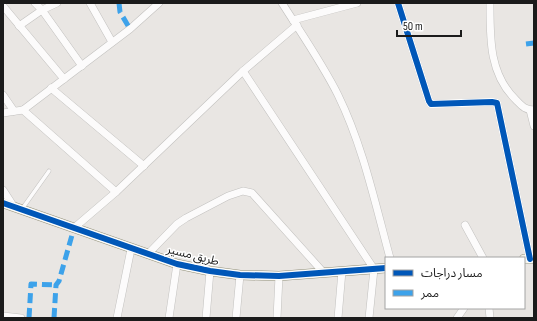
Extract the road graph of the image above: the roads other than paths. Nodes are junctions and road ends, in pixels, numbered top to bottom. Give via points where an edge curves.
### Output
1 (35, 3) edge
2 (57, 3) edge
3 (90, 3) edge
4 (159, 3) edge
5 (282, 3) edge
6 (357, 3) edge
7 (398, 3) edge
8 (490, 3) edge
9 (3, 6) edge
10 (42, 10) junction
11 (295, 22) junction
12 (19, 26) junction
13 (112, 42) junction
14 (82, 66) junction
15 (243, 71) junction
16 (64, 79) junction
17 (51, 88) junction
18 (3, 96) edge
19 (23, 110) junction
20 (532, 110) edge
21 (14, 112) junction
22 (3, 113) edge
23 (534, 126) edge
24 (144, 166) junction
25 (48, 171) dead end
26 (3, 190) edge
27 (116, 192) junction
28 (3, 204) edge
29 (18, 209) junction
30 (465, 225) dead end
31 (74, 228) junction
32 (132, 249) junction
33 (148, 254) junction
34 (390, 257) edge
35 (482, 257) edge
36 (529, 259) edge
37 (178, 264) junction
38 (385, 268) edge
39 (374, 269) junction
40 (210, 271) junction
41 (342, 271) junction
42 (323, 272) junction
43 (240, 275) junction
44 (279, 276) junction
45 (463, 309) edge
46 (3, 316) edge
47 (21, 318) edge
48 (117, 318) edge
49 (169, 318) edge
50 (206, 318) edge
51 (236, 318) edge
52 (278, 318) edge
53 (338, 318) edge
54 (369, 318) edge
55 (457, 318) edge

1 - 10 street
2 - 10 street
3 - 13 street
4 - 13 street
5 - 11 street
6 - 11 street
7 - 36 street via 430,103 497,103
8 - 20 street via 493,58 498,76 511,95 523,107
9 - 12 street
10 - 12 street
10 - 14 street
11 - 15 street
11 - 34 street via 338,95 370,184
12 - 16 street
13 - 14 street
14 - 16 street
15 - 24 street
15 - 39 street
16 - 17 street
17 - 19 street
17 - 24 street
18 - 21 street
19 - 21 street
19 - 27 street
20 - 23 street
21 - 22 street
24 - 27 street
25 - 29 lane
26 - 29 street
27 - 31 street
28 - 29 street, طريق مسير
29 - 31 street, طريق مسير
30 - 35 street
31 - 32 street, طريق مسير
32 - 33 street, طريق مسير
32 - 48 street
33 - 37 street, طريق مسير
33 - 42 street via 186,218 228,196 248,191 252,192
37 - 40 street, طريق مسير
37 - 49 street
38 - 39 street, طريق مسير
39 - 41 street, طريق مسير
39 - 54 street
40 - 43 street, طريق مسير
40 - 50 street
41 - 42 street, طريق مسير
41 - 53 street
42 - 44 street, طريق مسير
43 - 44 street, طريق مسير
43 - 51 street
44 - 52 street
45 - 55 street
46 - 47 street

